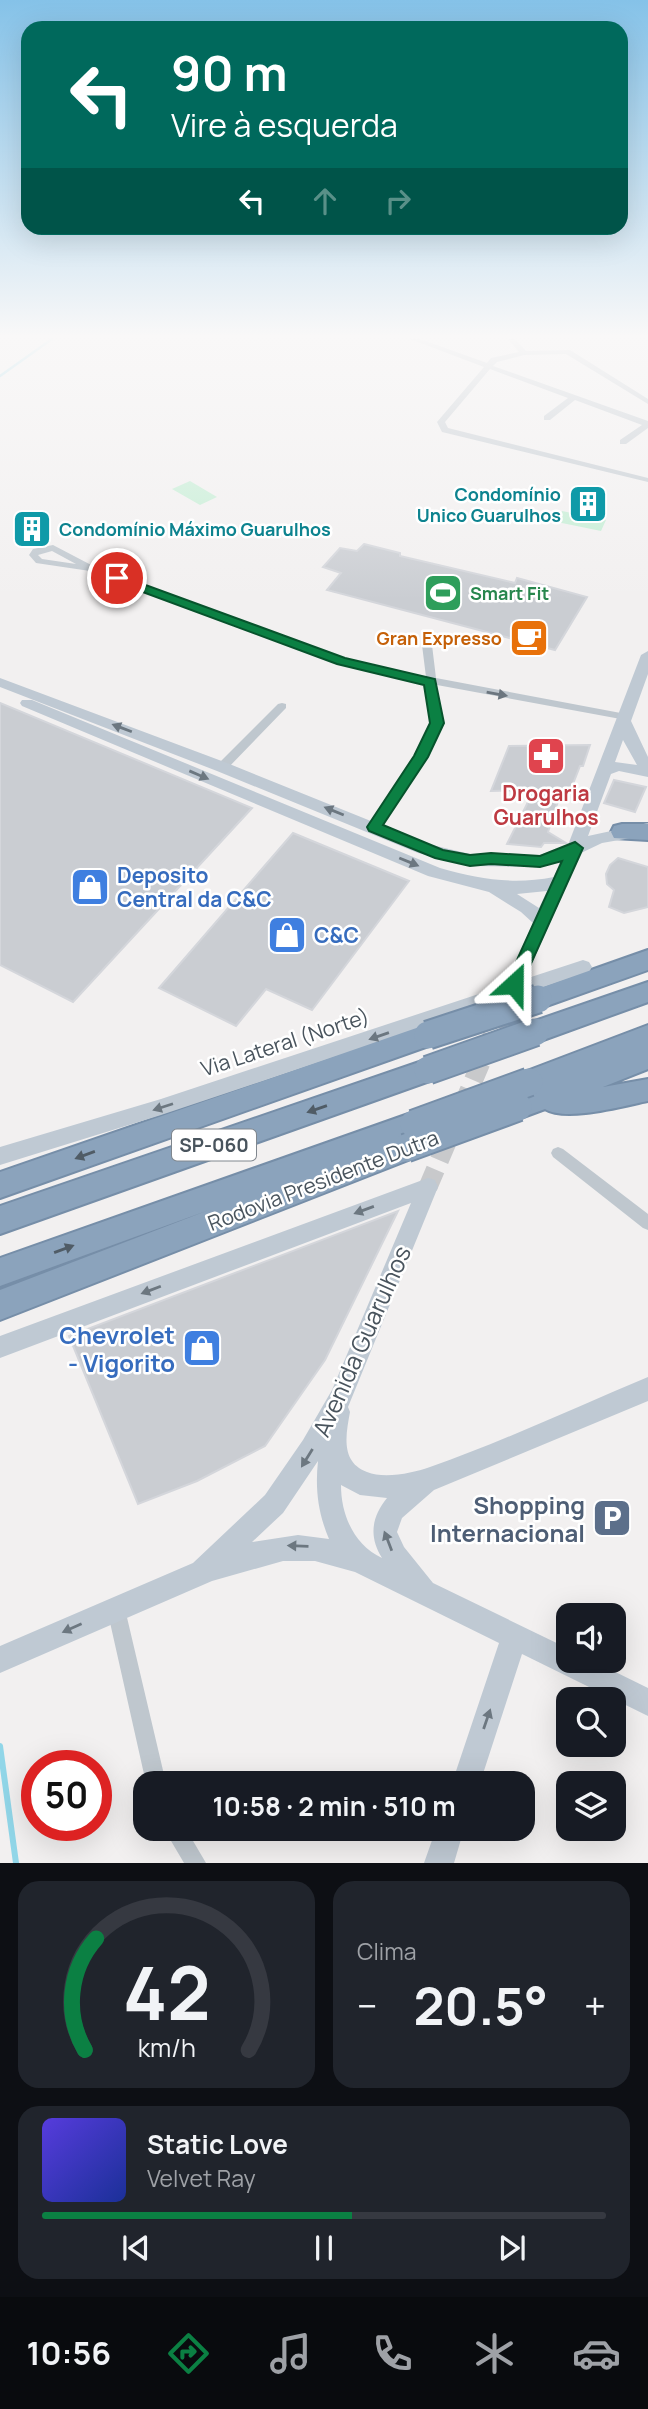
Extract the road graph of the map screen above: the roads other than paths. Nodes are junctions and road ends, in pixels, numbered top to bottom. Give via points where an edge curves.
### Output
1 (443, 426) edge
2 (645, 426) edge
3 (623, 442) dead end
4 (648, 480) edge
5 (92, 569) junction
6 (427, 645) dead end
7 (648, 655) edge
8 (645, 671) edge
9 (0, 682) edge
10 (430, 682) junction
11 (0, 693) edge
12 (282, 706) dead end
13 (625, 720) junction
14 (222, 767) junction
15 (602, 771) junction
16 (648, 771) edge
17 (289, 793) junction
18 (276, 808) junction
19 (374, 827) junction
20 (648, 830) edge
21 (622, 832) joint
22 (575, 848) junction
23 (443, 855) junction
24 (434, 872) junction
25 (560, 881) junction
26 (488, 888) junction
27 (542, 921) junction
28 (648, 943) edge
29 (648, 960) edge
30 (583, 967) junction
31 (514, 984) dead end
32 (648, 992) edge
33 (547, 996) junction
34 (648, 1036) edge
35 (648, 1058) edge
36 (648, 1090) edge
37 (527, 1097) junction
38 (240, 1136) junction
39 (410, 1136) junction
40 (558, 1153) dead end
41 (0, 1156) edge
42 (0, 1185) edge
43 (0, 1206) edge
44 (0, 1220) edge
45 (648, 1223) edge
46 (0, 1272) edge
47 (0, 1305) edge
48 (0, 1347) edge
49 (648, 1389) edge
50 (340, 1398) junction
51 (333, 1442) junction
52 (428, 1480) junction
53 (364, 1563) junction
54 (202, 1572) junction
55 (429, 1594) junction
56 (116, 1609) junction
57 (515, 1636) junction
58 (0, 1660) edge
59 (648, 1702) edge
60 (153, 1771) edge
61 (470, 1771) edge
62 (182, 1841) edge
63 (446, 1841) edge
64 (196, 1863) edge
65 (439, 1863) edge

1 - 4 street
2 - 3 street
5 - 5 street via 53,548 33,555 39,561
5 - 10 street via 332,658
6 - 10 street
7 - 8 main road
8 - 13 main road
14 -> 9 main road
10 -> 13 street
10 - 19 street via 437,723 421,757
11 -> 18 main road
12 - 14 street
13 - 15 main road
13 - 16 main road
14 - 17 main road
15 - 16 main road via 619,766
15 - 22 main road
17 - 18 main road
19 -> 17 main road
18 -> 24 main road
19 - 23 main road
20 - 21 highway
21 - 22 main road
22 - 23 main road via 540,861
22 - 25 main road
23 - 24 main road
24 - 26 main road
25 - 26 main road via 522,889
25 - 27 main road
26 - 27 main road via 517,901
27 - 31 main road
28 - 30 highway
29 - 33 highway, SP-060
30 - 33 highway
30 -> 41 main road, Via Lateral (Norte) / SP-060
32 -> 38 highway, SP-060, bridge
33 -> 42 highway, SP-060, bridge
34 - 37 highway, Rodovia Presidente Dutra / SP-060
35 - 37 highway, Rodovia Presidente Dutra / SP-060
36 - 37 highway via 572,1102
37 - 39 highway, Rodovia Presidente Dutra / SP-060, bridge
38 - 43 highway via 222,1133
38 - 44 highway, SP-060
46 -> 39 highway, Rodovia Presidente Dutra / SP-060
39 - 47 highway, Rodovia Presidente Dutra / SP-060
40 - 45 street
50 -> 48 main road, Avenida Guarulhos via 428,1187
49 - 52 main road
50 - 51 main road
50 -> 54 main road, Avenida Guarulhos via 313,1449 274,1504
51 - 52 main road via 341,1467 359,1484 392,1486
51 - 53 main road via 328,1482 331,1513 344,1545
55 -> 52 main road via 393,1553 383,1528 393,1507
53 -> 54 main road via 321,1548 289,1545
53 - 55 main road
54 - 56 main road, Avenida Guarulhos
55 - 57 main road
56 -> 58 main road, Avenida Guarulhos
56 - 60 street
57 - 59 main road
61 -> 57 main road
62 - 64 street
63 - 65 main road

